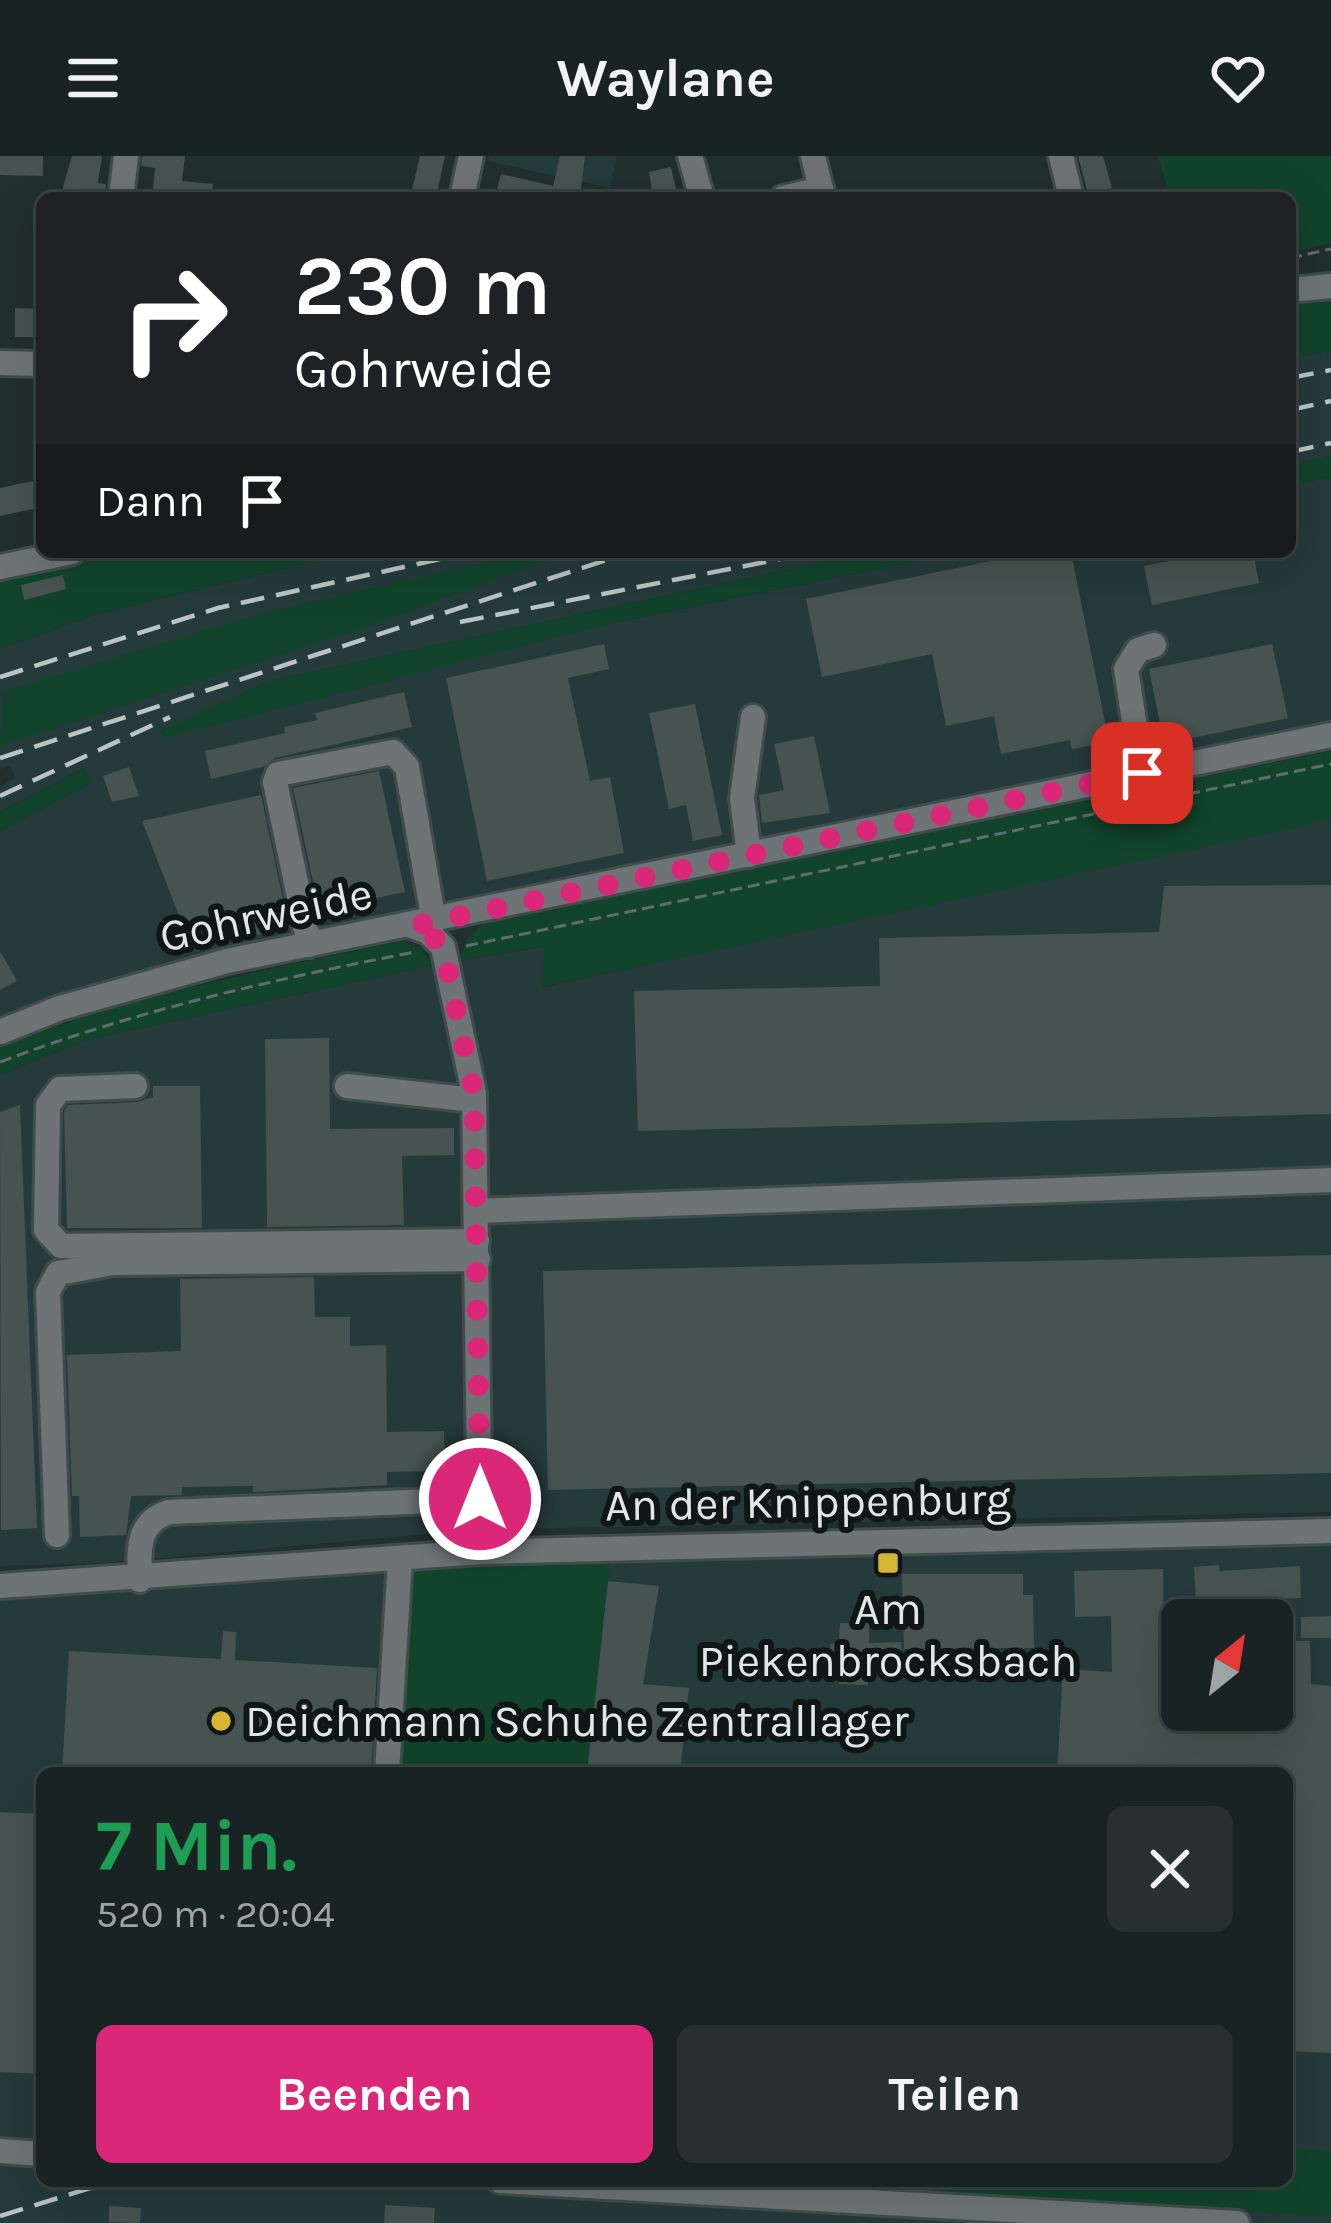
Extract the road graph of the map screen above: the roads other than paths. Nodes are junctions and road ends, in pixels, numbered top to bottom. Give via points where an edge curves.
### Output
1 (126, 156) edge
2 (471, 156) edge
3 (690, 156) edge
4 (813, 156) edge
5 (1061, 156) edge
6 (122, 192) edge
7 (463, 192) edge
8 (700, 192) edge
9 (822, 192) edge
10 (1070, 192) edge
11 (1331, 286) edge
12 (1296, 289) edge
13 (0, 364) edge
14 (36, 364) edge
15 (45, 558) edge
16 (0, 568) edge
17 (1154, 645) dead end
18 (753, 717) dead end
19 (1331, 734) edge
20 (1142, 773) junction
21 (749, 856) junction
22 (423, 924) junction
23 (310, 945) junction
24 (0, 1032) edge
25 (135, 1086) dead end
26 (347, 1086) dead end
27 (475, 1100) junction
28 (1331, 1180) edge
29 (476, 1211) junction
30 (477, 1250) junction
31 (480, 1499) junction
32 (1331, 1532) edge
33 (57, 1535) dead end
34 (480, 1552) junction
35 (400, 1559) junction
36 (140, 1580) junction
37 (0, 1586) edge
38 (388, 1767) edge
39 (0, 2151) edge
40 (36, 2154) edge
41 (603, 2187) edge
42 (1220, 2223) edge
43 (1237, 2223) edge

1 - 6 street
2 - 7 street
3 - 8 street
4 - 9 street
5 - 10 street
11 - 12 street
13 - 14 street
15 - 16 street
17 - 20 street via 1138,650 1126,669
18 - 21 street via 742,798
19 - 20 street, Gohrweide
20 - 21 street, Gohrweide
21 - 22 street, Gohrweide
22 - 23 street, Gohrweide
22 - 23 street via 407,767 393,752 374,755 278,774 275,782
22 - 27 street via 446,956
23 - 24 street, Gohrweide via 227,961
25 - 30 street via 60,1089 47,1105 46,1230 61,1246
26 - 27 street
27 - 29 street
28 - 29 street
29 - 30 street
30 - 31 street
30 - 33 street via 112,1262 58,1273 48,1292
31 - 34 street
31 - 36 street via 169,1513 148,1523 141,1537
32 - 34 street, An der Knippenburg
34 - 35 street, An der Knippenburg
35 - 36 street, An der Knippenburg
35 - 38 street
36 - 37 street, An der Knippenburg
39 - 40 street
41 - 42 street
42 - 43 street

